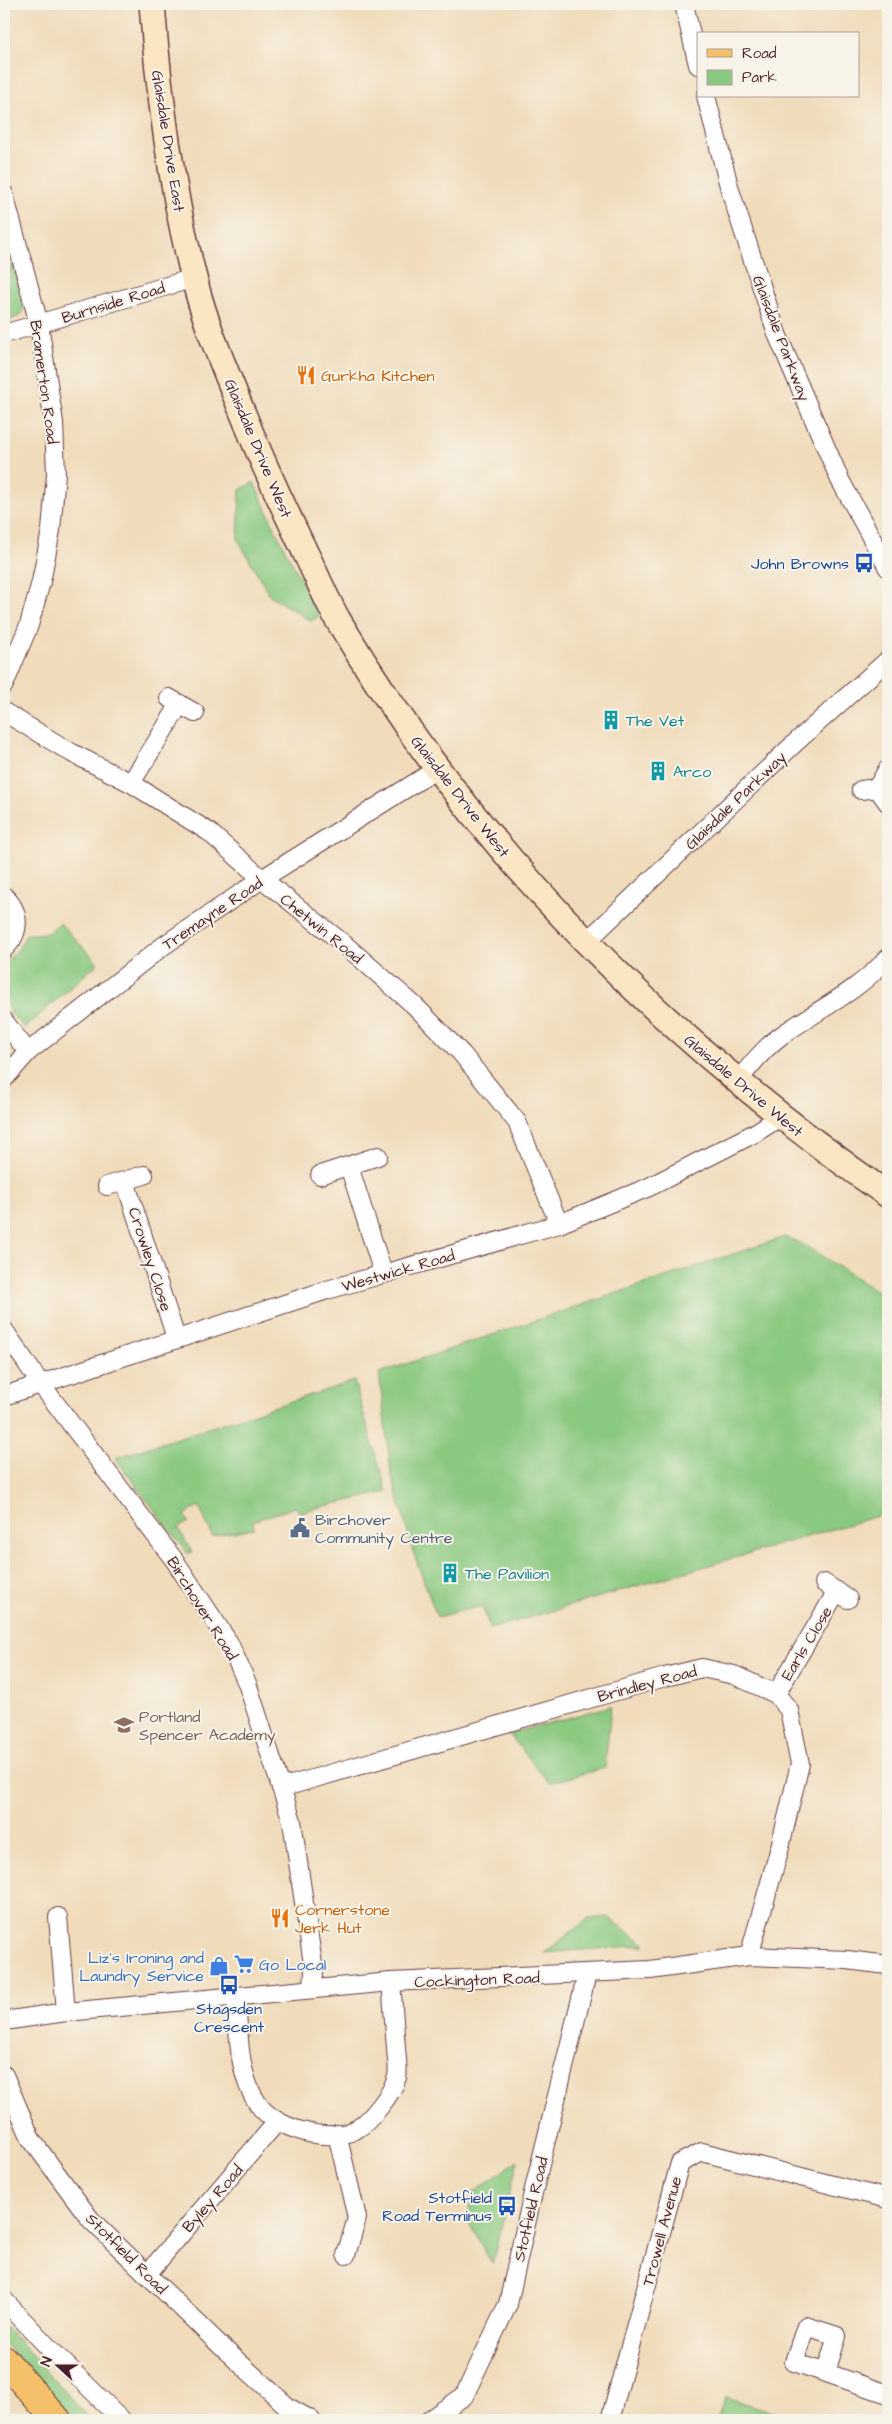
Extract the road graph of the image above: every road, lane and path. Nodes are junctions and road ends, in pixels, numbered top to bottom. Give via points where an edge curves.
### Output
1 (152, 4) edge
2 (684, 4) edge
3 (697, 61) edge
4 (707, 98) edge
5 (4, 194) edge
6 (194, 278) junction
7 (39, 324) junction
8 (4, 334) edge
9 (888, 568) edge
10 (888, 660) edge
11 (4, 685) edge
12 (181, 705) dead end
13 (4, 712) edge
14 (437, 768) junction
15 (887, 770) edge
16 (130, 783) junction
17 (888, 803) edge
18 (262, 879) junction
19 (4, 896) edge
20 (585, 943) junction
21 (4, 949) edge
22 (888, 958) edge
23 (4, 1021) edge
24 (28, 1052) junction
25 (4, 1079) edge
26 (737, 1082) junction
27 (780, 1117) junction
28 (378, 1156) dead end
29 (350, 1166) junction
30 (144, 1175) dead end
31 (320, 1176) dead end
32 (125, 1181) junction
33 (107, 1186) dead end
34 (888, 1195) edge
35 (559, 1224) junction
36 (383, 1273) junction
37 (4, 1330) edge
38 (176, 1338) junction
39 (40, 1384) junction
40 (4, 1396) edge
41 (836, 1591) dead end
42 (776, 1694) junction
43 (281, 1788) junction
44 (58, 1917) dead end
45 (749, 1956) junction
46 (888, 1965) edge
47 (587, 1974) junction
48 (391, 1982) junction
49 (313, 1989) junction
50 (236, 1997) junction
51 (66, 2012) junction
52 (4, 2021) edge
53 (4, 2075) edge
54 (276, 2123) junction
55 (337, 2134) junction
56 (888, 2199) edge
57 (346, 2255) dead end
58 (148, 2273) junction
59 (4, 2300) edge
60 (4, 2360) edge
61 (826, 2372) dead end
62 (888, 2394) edge
63 (57, 2420) edge
64 (122, 2420) edge
65 (311, 2420) edge
66 (428, 2420) edge
67 (610, 2420) edge

1 - 6 street, Glaisdale Drive East via 160,100
2 - 3 street
4 - 9 street, Glaisdale Parkway via 730,190 777,334 840,480
5 - 7 street, Bramerton Road
6 - 7 street, Burnside Road
6 - 14 street, Glaisdale Drive West via 211,336 265,470 336,616 382,690
7 - 8 street, Burnside Road
7 - 11 street, Bramerton Road via 54,423 56,474 51,530 30,625
10 - 20 street, Glaisdale Parkway via 796,742
12 - 16 street
13 - 16 street, Chetwin Road
14 - 18 street, Tremayne Road
14 - 20 street, Glaisdale Drive West via 504,852
15 - 17 street via 869,789
16 - 18 street, Chetwin Road via 209,832
18 - 24 street, Tremayne Road via 163,946
18 - 35 street, Chetwin Road via 415,1006 462,1054 517,1122
19 - 21 street via 14,908 18,920 12,942
20 - 26 street, Glaisdale Drive West
22 - 26 street via 847,995 781,1036
23 - 24 street
24 - 25 street, Tremayne Road
26 - 27 street, Glaisdale Drive West
27 - 34 street, Glaisdale Drive West
27 - 35 street, Westwick Road via 649,1187
28 - 29 street
29 - 31 street
29 - 36 street
30 - 32 street
32 - 33 street
32 - 38 street, Crowley Close
35 - 36 street, Westwick Road
36 - 38 street, Westwick Road
37 - 39 street, Birchover Road
38 - 39 street, Westwick Road
39 - 40 street, Westwick Road
39 - 43 street, Birchover Road via 175,1561 228,1642 247,1683
41 - 42 street, Earls Close
42 - 43 street, Brindley Road via 734,1675 702,1668
42 - 45 street via 789,1710 800,1764
43 - 49 street, Birchover Road via 293,1830 314,1971
44 - 51 street
45 - 46 street, Cockington Road
45 - 47 street, Cockington Road via 650,1970
47 - 48 street, Cockington Road
47 - 66 street, Stotfield Road via 508,2304 464,2396
48 - 49 street, Cockington Road
48 - 55 street via 397,2077 372,2115 354,2131
49 - 50 street, Cockington Road
50 - 51 street, Cockington Road
50 - 54 street via 242,2066 258,2105
51 - 52 street, Cockington Road
53 - 58 street, Stotfield Road via 31,2139 91,2220
54 - 55 street via 316,2135
54 - 58 street, Byley Road
55 - 57 street via 357,2218
56 - 67 street, Trowell Avenue via 702,2152 680,2163
58 - 65 street, Stotfield Road via 288,2407
59 - 64 street
60 - 63 main road
61 - 62 street

